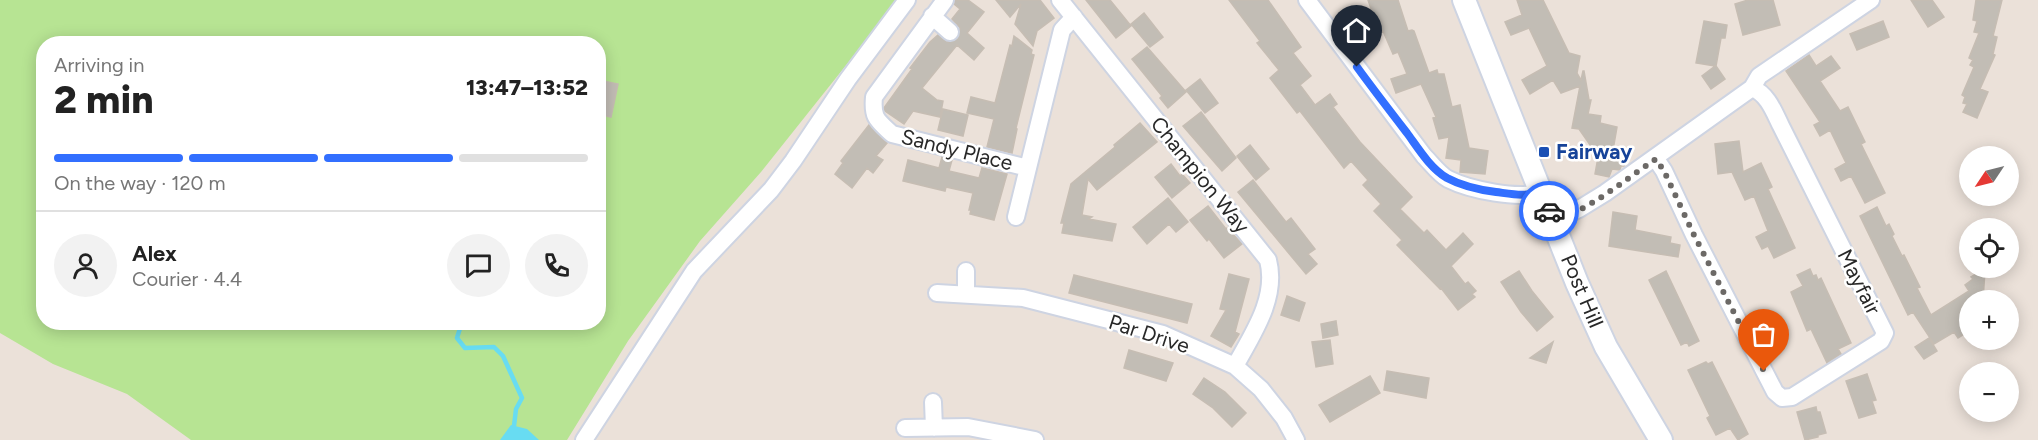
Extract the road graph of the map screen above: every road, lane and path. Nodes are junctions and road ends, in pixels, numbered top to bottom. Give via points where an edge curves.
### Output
1 (907, 0) edge
2 (945, 0) edge
3 (1060, 0) edge
4 (1307, 0) edge
5 (1464, 0) edge
6 (1871, 0) edge
7 (932, 16) junction
8 (1074, 17) junction
9 (950, 32) dead end
10 (1752, 88) junction
11 (1656, 159) junction
12 (1028, 168) junction
13 (1541, 192) junction
14 (1016, 217) dead end
15 (1553, 221) junction
16 (966, 271) dead end
17 (937, 292) dead end
18 (966, 294) junction
19 (1234, 366) junction
20 (933, 402) dead end
21 (905, 428) dead end
22 (934, 428) junction
23 (584, 440) edge
24 (1035, 440) edge
25 (1296, 440) edge
26 (1661, 440) edge

1 - 23 street via 771,190 694,271
2 - 7 street, Sandy Place
3 - 8 street, Champion Way
4 - 13 street via 1440,173 1491,191 1518,195
5 - 13 street, Post Hill
6 - 10 street via 1759,75
7 - 9 street
7 - 12 street, Sandy Place via 874,96 876,119 892,134
8 - 12 street, Sandy Place via 1062,30
8 - 19 street, Champion Way via 1268,260 1271,271 1263,315
10 - 11 street
10 - 11 street, Mayfair via 1769,102 1885,333 1881,341 1792,397 1782,398 1775,392
11 - 15 street via 1579,209
12 - 14 street
13 - 15 street, Post Hill
15 - 26 street, Post Hill via 1606,347
16 - 18 street
17 - 18 street, Par Drive
18 - 19 street, Par Drive via 1023,298 1163,334
19 - 25 street, Par Drive via 1261,389
20 - 22 street
21 - 22 street
22 - 24 street via 968,427

